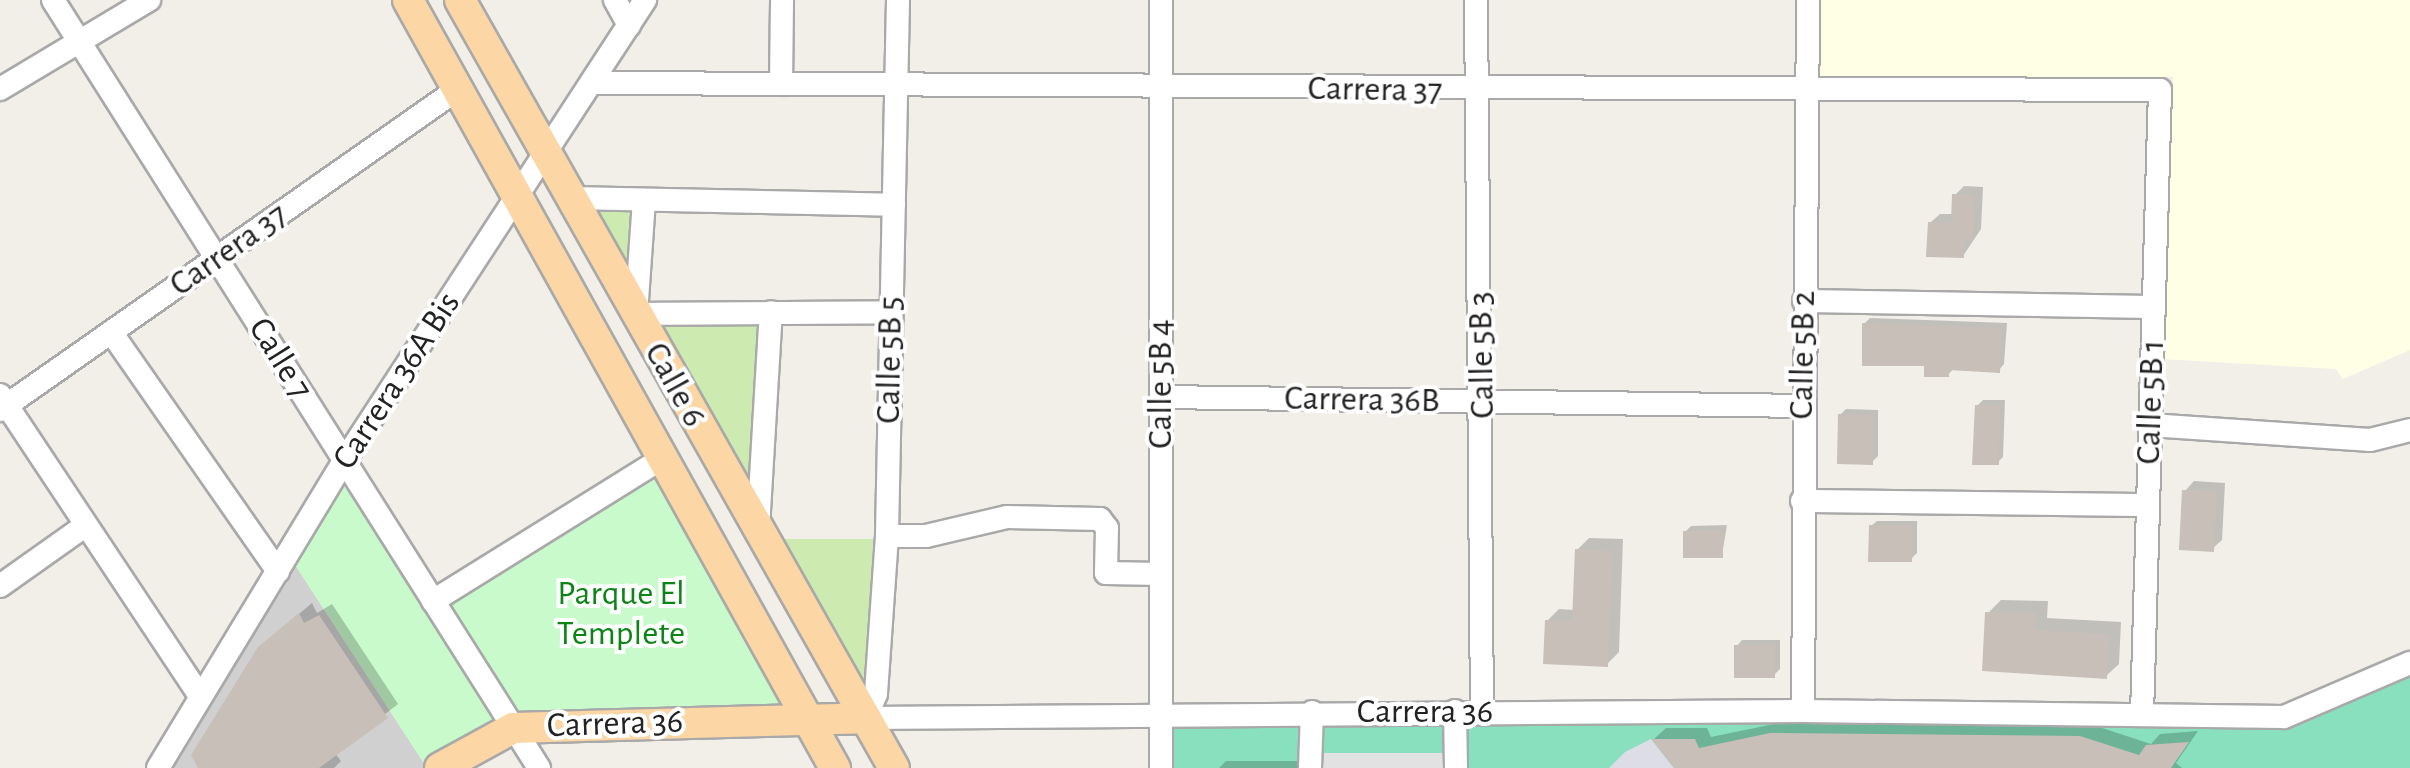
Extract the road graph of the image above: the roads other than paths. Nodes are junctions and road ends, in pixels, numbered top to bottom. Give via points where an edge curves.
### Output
1 (53, 0) edge
2 (148, 0) edge
3 (408, 0) edge
4 (460, 0) edge
5 (615, 0) edge
6 (645, 0) edge
7 (782, 0) edge
8 (898, 0) edge
9 (1161, 0) edge
10 (1476, 0) edge
11 (1808, 0) edge
12 (629, 25) junction
13 (80, 42) junction
14 (591, 83) junction
15 (781, 84) junction
16 (896, 84) junction
17 (1161, 86) junction
18 (458, 89) junction
19 (0, 90) edge
20 (1806, 90) junction
21 (2160, 90) joint
22 (1474, 91) junction
23 (546, 152) junction
24 (518, 195) junction
25 (572, 198) junction
26 (644, 200) junction
27 (894, 205) junction
28 (216, 258) junction
29 (1804, 301) junction
30 (2154, 307) junction
31 (771, 312) junction
32 (892, 312) junction
33 (636, 314) junction
34 (111, 332) junction
35 (1161, 397) junction
36 (1484, 402) junction
37 (2, 403) edge
38 (1802, 406) junction
39 (2150, 424) junction
40 (2410, 430) edge
41 (663, 458) junction
42 (344, 461) junction
43 (1802, 502) junction
44 (2148, 505) junction
45 (86, 524) junction
46 (758, 534) junction
47 (887, 536) junction
48 (278, 571) junction
49 (1161, 574) junction
50 (0, 586) edge
51 (433, 601) junction
52 (2410, 663) edge
53 (200, 696) junction
54 (1803, 710) junction
55 (1161, 711) junction
56 (1454, 711) junction
57 (1482, 711) junction
58 (1312, 712) junction
59 (2142, 714) junction
60 (808, 718) junction
61 (866, 718) junction
62 (514, 728) junction
63 (158, 768) edge
64 (440, 768) edge
65 (538, 768) edge
66 (835, 768) edge
67 (894, 768) edge
68 (1161, 768) edge
69 (1310, 768) edge
70 (1456, 768) edge

1 - 13 street, Calle 7
2 - 13 street
3 - 18 main road, Calle 6
4 - 23 main road, Calle 6
5 - 12 street
6 - 12 street, Carrera 36A Bis
7 - 15 street
8 - 16 street, Calle 5B 5
9 - 17 street, Calle 5B 4
10 - 22 street, Calle 5B 3
11 - 20 street, Calle 5B 2
12 - 14 street, Carrera 36A Bis
13 - 19 street
13 - 28 street, Calle 7
14 - 15 street, Carrera 37
14 - 23 street, Carrera 36A Bis
15 - 16 street, Carrera 37
16 - 17 street, Carrera 37
16 - 27 street, Calle 5B 5
17 - 22 street, Carrera 37
17 - 35 street, Calle 5B 4
18 - 24 main road, Calle 6
18 - 28 street, Carrera 37
20 - 21 street, Carrera 37
20 - 22 street, Carrera 37
20 - 29 street, Calle 5B 2
21 - 30 street, Calle 5B 1
22 - 36 street, Calle 5B 3
23 - 24 street, Carrera 36A Bis
23 - 25 main road, Calle 6
24 - 41 main road, Calle 6
24 - 42 street, Carrera 36A Bis
25 - 26 street
25 - 33 main road, Calle 6
26 - 27 street
26 - 33 street
27 - 32 street, Calle 5B 5
28 - 34 street, Carrera 37
28 - 42 street, Calle 7
29 - 30 street
29 - 38 street, Calle 5B 2
30 - 39 street, Calle 5B 1
31 - 32 street
31 - 33 street
31 - 46 street
32 - 47 street, Calle 5B 5
33 - 46 main road, Calle 6
34 - 37 street, Carrera 37
34 - 48 street
35 - 36 street, Carrera 36B
35 - 49 street, Calle 5B 4
36 - 38 street, Carrera 36B
36 - 57 street, Calle 5B 3
37 - 45 street
38 - 43 street, Calle 5B 2
39 - 40 street via 2370,440
39 - 44 street, Calle 5B 1
41 - 51 street
41 - 60 main road, Calle 6
42 - 48 street, Carrera 36A Bis
42 - 51 street, Calle 7
43 - 44 street
43 - 54 street, Calle 5B 2
44 - 59 street, Calle 5B 1
45 - 50 street
45 - 53 street
46 - 61 main road, Calle 6
47 - 49 street via 926,536 1007,517 1100,519 1107,528 1106,573
47 - 61 street, Calle 5B 5 via 876,694
48 - 53 street, Carrera 36A Bis
49 - 55 street, Calle 5B 4
51 - 62 street, Calle 7
52 - 59 street, Carrera 36 via 2284,717
53 - 63 street, Carrera 36A Bis
54 - 57 street, Carrera 36
54 - 59 street, Carrera 36
55 - 58 street, Carrera 36
55 - 61 street, Carrera 36
55 - 68 street, Calle 5B 4
56 - 57 street, Carrera 36
56 - 58 street, Carrera 36
56 - 70 street
58 - 69 street
60 - 61 main road, Carrera 36
60 - 62 main road, Carrera 36
60 - 66 main road, Calle 6
61 - 67 main road, Calle 6
62 - 64 main road, Carrera 36
62 - 65 street, Calle 7

